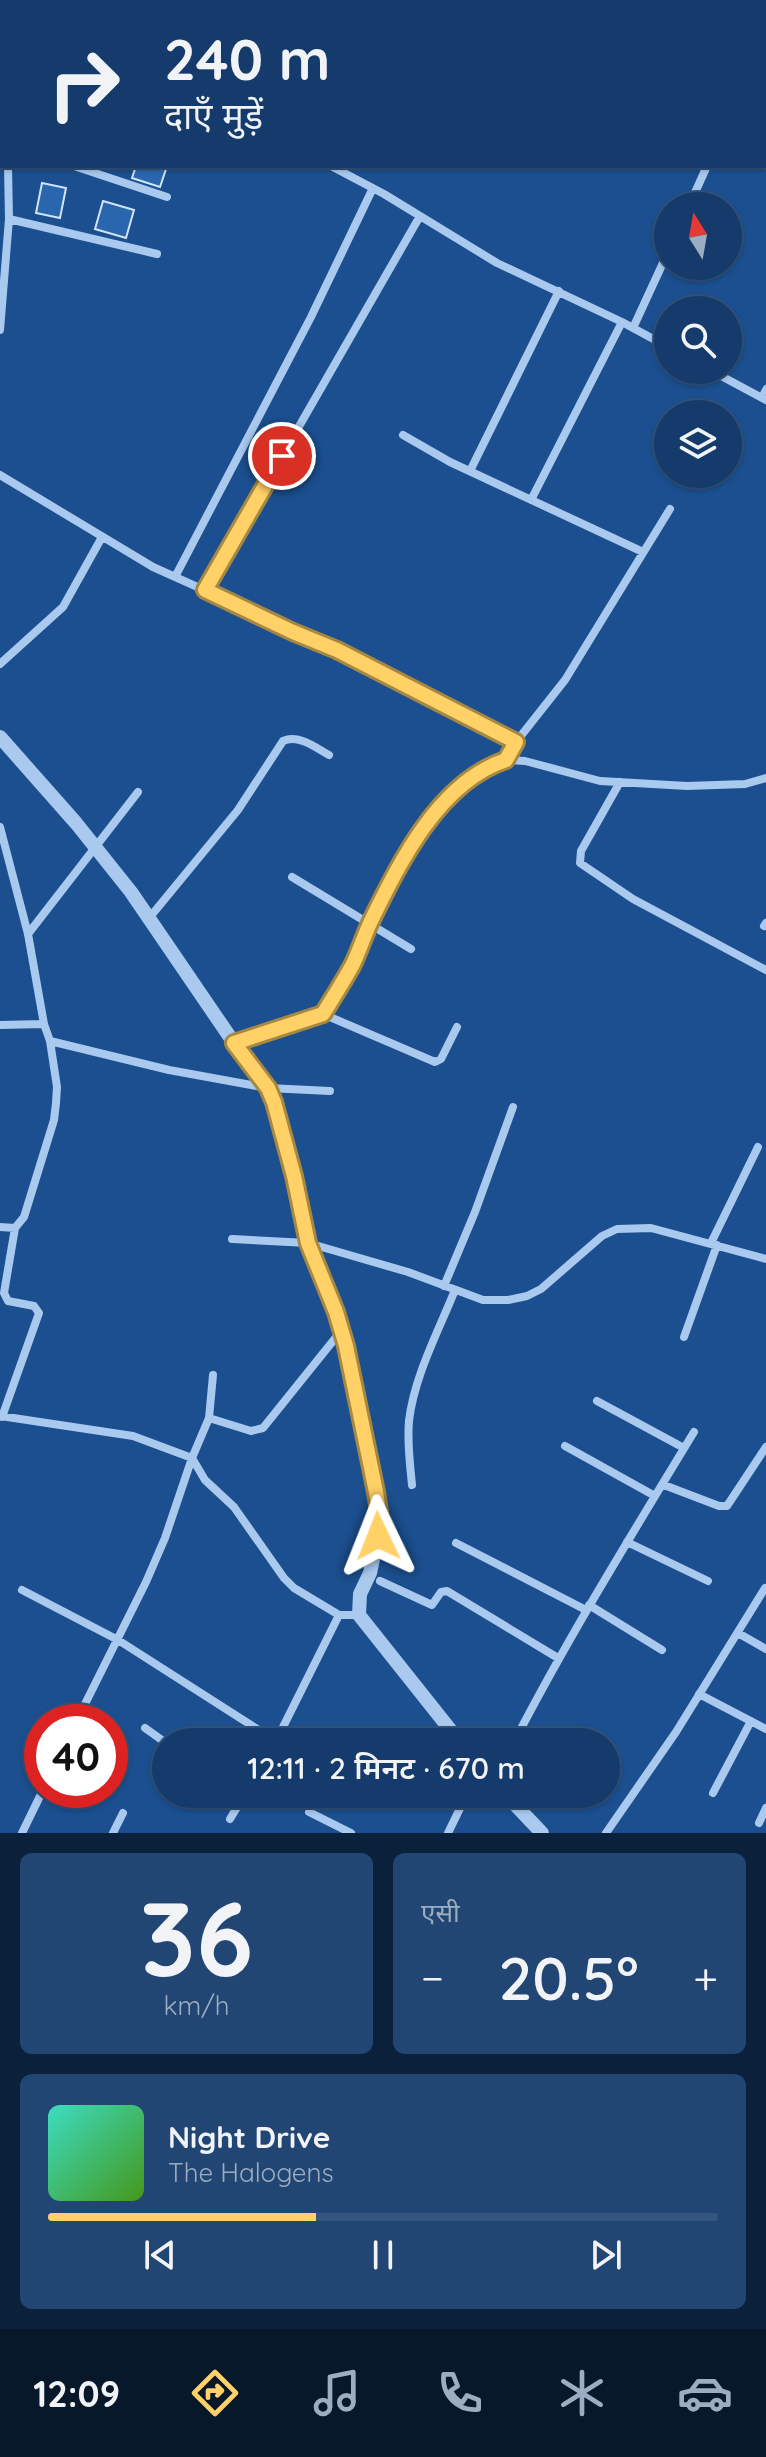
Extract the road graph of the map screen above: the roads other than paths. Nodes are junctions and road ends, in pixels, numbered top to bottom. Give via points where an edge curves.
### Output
1 (8, 168) edge
2 (80, 168) edge
3 (335, 168) edge
4 (706, 168) edge
5 (373, 188) junction
6 (695, 192) edge
7 (167, 197) dead end
8 (420, 216) junction
9 (9, 219) junction
10 (157, 254) dead end
11 (655, 280) edge
12 (559, 291) junction
13 (622, 322) junction
14 (633, 328) junction
15 (0, 330) edge
16 (654, 339) edge
17 (740, 384) edge
18 (764, 395) edge
19 (403, 435) dead end
20 (470, 471) junction
21 (0, 475) edge
22 (531, 500) junction
23 (670, 509) dead end
24 (102, 537) junction
25 (643, 552) junction
26 (175, 577) junction
27 (205, 590) junction
28 (0, 664) edge
29 (0, 737) edge
30 (516, 742) junction
31 (329, 755) dead end
32 (506, 760) junction
33 (766, 778) edge
34 (620, 782) junction
35 (138, 792) dead end
36 (0, 827) edge
37 (96, 848) junction
38 (292, 877) dead end
39 (150, 917) junction
40 (370, 923) junction
41 (28, 934) junction
42 (411, 949) dead end
43 (766, 970) edge
44 (323, 1014) junction
45 (44, 1024) junction
46 (0, 1025) edge
47 (457, 1027) dead end
48 (50, 1041) junction
49 (234, 1043) junction
50 (268, 1088) junction
51 (330, 1091) dead end
52 (513, 1107) dead end
53 (758, 1147) dead end
54 (0, 1227) edge
55 (15, 1228) junction
56 (232, 1239) dead end
57 (308, 1243) junction
58 (714, 1244) junction
59 (766, 1259) edge
60 (444, 1286) junction
61 (455, 1290) junction
62 (341, 1331) junction
63 (684, 1337) dead end
64 (213, 1375) dead end
65 (597, 1401) dead end
66 (1, 1416) edge
67 (209, 1418) junction
68 (694, 1432) dead end
69 (565, 1446) dead end
70 (766, 1447) edge
71 (684, 1448) junction
72 (192, 1458) junction
73 (412, 1485) dead end
74 (664, 1485) junction
75 (655, 1496) junction
76 (627, 1542) junction
77 (456, 1543) dead end
78 (380, 1581) dead end
79 (708, 1581) dead end
80 (765, 1588) edge
81 (22, 1590) dead end
82 (587, 1607) junction
83 (339, 1615) junction
84 (359, 1615) junction
85 (738, 1633) junction
86 (118, 1640) junction
87 (766, 1649) edge
88 (662, 1650) dead end
89 (558, 1658) junction
90 (699, 1694) junction
91 (85, 1704) edge
92 (751, 1721) junction
93 (145, 1728) dead end
94 (256, 1728) edge
95 (282, 1728) edge
96 (449, 1728) edge
97 (521, 1728) edge
98 (766, 1729) edge
99 (152, 1733) edge
100 (713, 1793) dead end
101 (34, 1808) edge
102 (236, 1808) edge
103 (460, 1808) edge
104 (518, 1808) edge
105 (766, 1808) edge
106 (309, 1812) dead end
107 (123, 1813) dead end
108 (230, 1819) dead end
109 (759, 1823) dead end
110 (22, 1833) edge
111 (113, 1833) edge
112 (351, 1833) edge
113 (448, 1833) edge
114 (542, 1833) edge
115 (606, 1833) edge

1 - 9 street
2 - 7 street
3 - 5 street
4 - 6 street
5 - 8 street
5 - 26 street
8 - 12 street via 497,263
8 - 27 street
9 - 10 street
9 - 15 street
11 - 14 street
12 - 13 street
12 - 20 street
13 - 14 street
13 - 22 street
14 - 16 street
17 - 18 street
19 - 20 street
20 - 22 street
21 - 24 street
22 - 25 street
23 - 25 street
24 - 26 street
24 - 28 street via 63,607
25 - 30 street via 573,668
26 - 27 street
27 - 30 street via 337,650
29 - 37 street
30 - 32 street
31 - 39 street via 298,739 283,741 238,810
32 - 34 street
32 - 40 street via 469,780 443,805 397,871
33 - 34 street via 720,786
34 - 43 street via 581,851 580,863 633,899
35 - 37 street
36 - 41 street
37 - 39 street
37 - 41 street
38 - 40 street
39 - 49 street
40 - 42 street
40 - 44 street via 353,965
41 - 45 street
44 - 47 street via 435,1062
44 - 49 street
45 - 46 street
45 - 48 street
48 - 50 street
48 - 55 street via 57,1087 54,1120 24,1217
49 - 50 street
50 - 51 street
50 - 57 street
52 - 60 street
53 - 58 street
54 - 55 street
55 - 66 street via 4,1293 8,1301 34,1306 39,1313
56 - 57 street
57 - 60 street
57 - 62 street
58 - 59 street
58 - 61 street via 651,1228 617,1229 527,1296 483,1300
58 - 63 street
60 - 61 street
61 - 73 street via 412,1407
62 - 67 street via 263,1428 251,1431
62 - 84 street via 379,1512
64 - 67 street
65 - 71 street
66 - 72 street via 133,1436
67 - 72 street
68 - 71 street
69 - 75 street
70 - 74 street via 727,1506
71 - 74 street
72 - 83 street via 284,1578
72 - 86 street via 159,1553
74 - 75 street
75 - 76 street
76 - 79 street
76 - 82 street
77 - 82 street
78 - 89 street via 432,1605 447,1591
80 - 85 street
81 - 86 street
82 - 88 street
82 - 89 street
83 - 84 street
83 - 95 street
84 - 96 street
85 - 87 street
85 - 90 street
86 - 91 street
86 - 94 street
89 - 97 street
90 - 92 street
90 - 115 street
92 - 98 street
92 - 100 street
93 - 99 street
101 - 110 street
102 - 108 street
103 - 113 street
104 - 114 street
105 - 109 street
106 - 112 street
107 - 111 street

